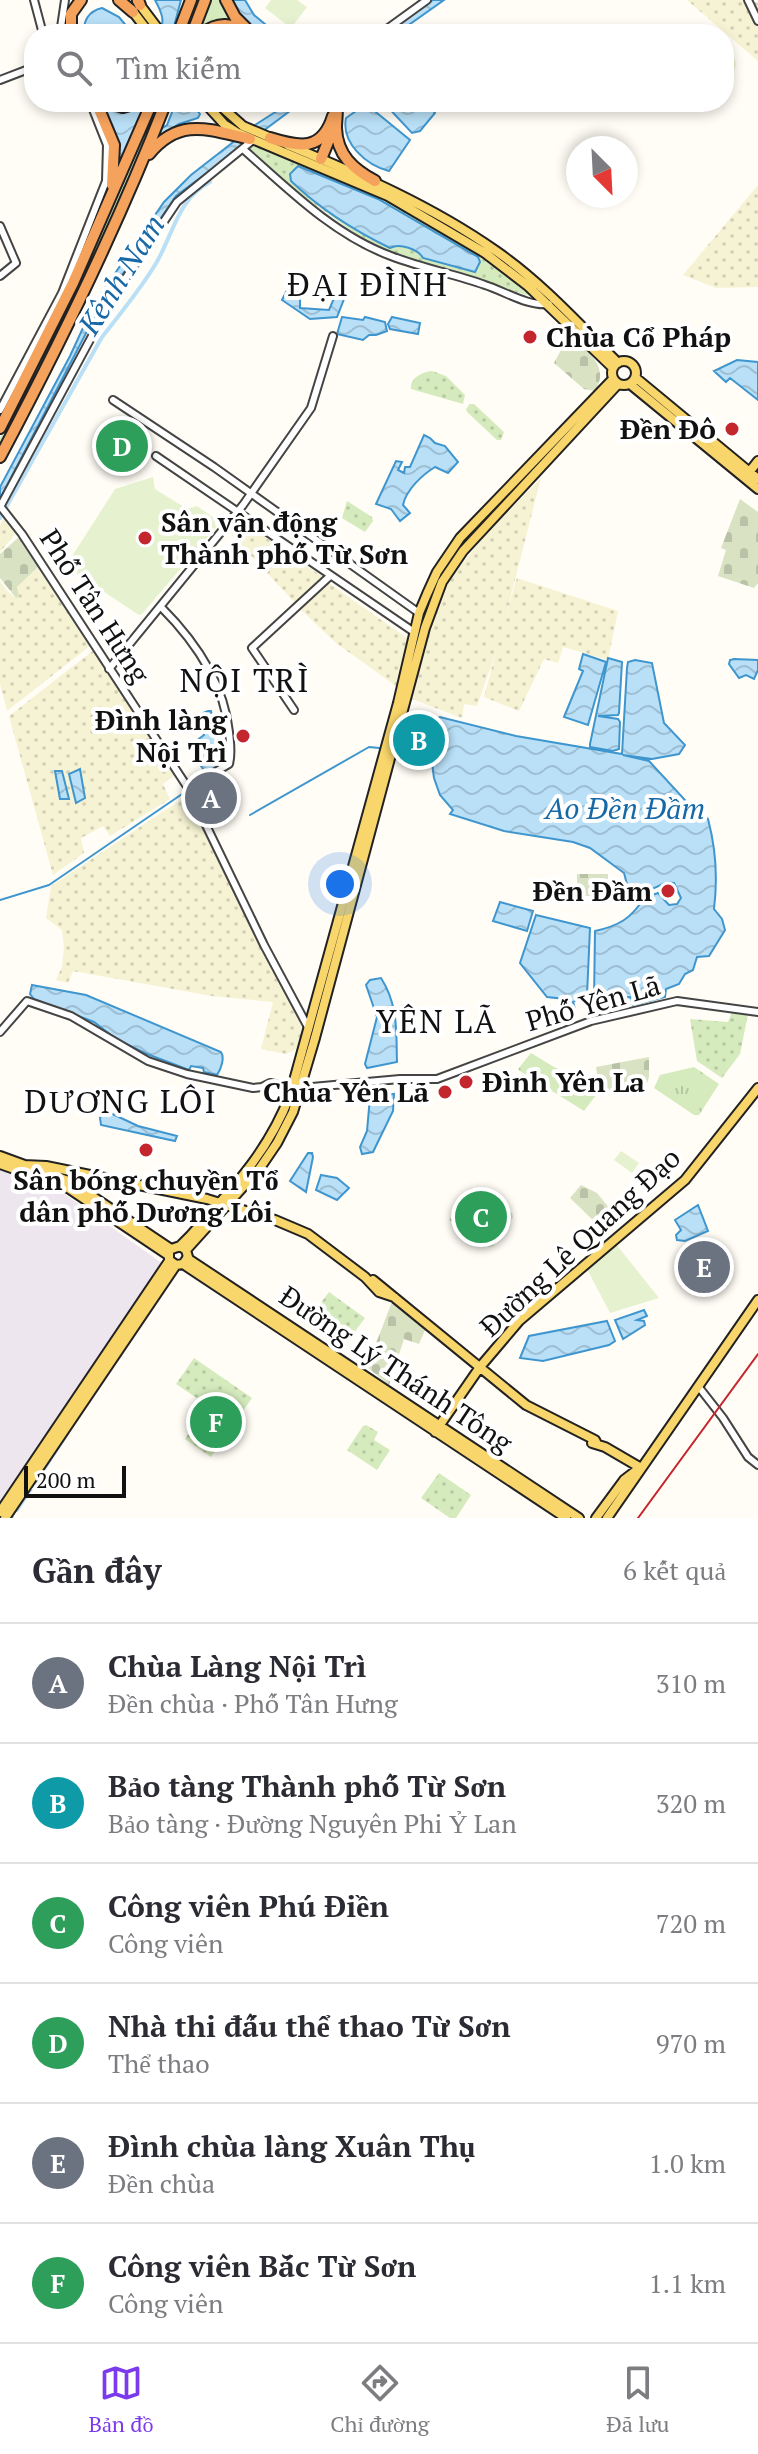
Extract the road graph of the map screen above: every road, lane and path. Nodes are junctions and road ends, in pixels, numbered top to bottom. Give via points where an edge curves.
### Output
1 (34, 0) edge
2 (65, 0) edge
3 (72, 0) edge
4 (81, 0) edge
5 (121, 0) edge
6 (190, 0) edge
7 (205, 0) edge
8 (226, 0) edge
9 (427, 0) edge
10 (748, 0) edge
11 (137, 4) edge
12 (758, 21) edge
13 (148, 22) joint
14 (40, 24) edge
15 (61, 24) edge
16 (66, 24) edge
17 (70, 24) edge
18 (150, 24) edge
19 (182, 24) edge
20 (196, 24) edge
21 (242, 24) edge
22 (394, 24) edge
23 (24, 71) edge
24 (0, 80) edge
25 (94, 112) edge
26 (100, 112) edge
27 (148, 112) edge
28 (162, 112) edge
29 (213, 112) edge
30 (225, 112) edge
31 (334, 112) edge
32 (336, 112) edge
33 (337, 119) junction
34 (251, 136) junction
35 (243, 149) junction
36 (321, 159) junction
37 (375, 181) junction
38 (126, 199) junction
39 (0, 226) edge
40 (0, 276) edge
41 (73, 283) junction
42 (551, 302) junction
43 (333, 336) dead end
44 (615, 365) junction
45 (633, 381) junction
46 (616, 382) junction
47 (113, 400) dead end
48 (0, 410) edge
49 (0, 425) edge
50 (156, 456) dead end
51 (0, 457) edge
52 (758, 461) edge
53 (747, 475) junction
54 (758, 479) edge
55 (758, 489) edge
56 (251, 493) junction
57 (2, 508) edge
58 (237, 512) junction
59 (330, 576) junction
60 (161, 607) junction
61 (419, 613) junction
62 (414, 632) junction
63 (109, 669) junction
64 (294, 710) dead end
65 (382, 774) junction
66 (188, 788) junction
67 (758, 1012) edge
68 (309, 1029) junction
69 (0, 1032) edge
70 (315, 1038) junction
71 (297, 1088) junction
72 (758, 1088) edge
73 (0, 1156) edge
74 (0, 1164) edge
75 (24, 1165) junction
76 (224, 1203) junction
77 (177, 1256) junction
78 (758, 1300) edge
79 (480, 1367) junction
80 (698, 1385) junction
81 (437, 1428) junction
82 (758, 1465) edge
83 (641, 1468) junction
84 (11, 1502) junction
85 (550, 1503) junction
86 (0, 1512) edge
87 (5, 1518) edge
88 (16, 1518) edge
89 (566, 1518) edge
90 (579, 1518) edge
91 (596, 1518) edge
92 (607, 1518) edge

1 - 14 street
2 - 15 street
3 - 16 highway
4 - 17 highway
5 - 11 highway
6 - 19 highway
7 - 20 highway
8 - 21 highway
9 - 22 street
10 - 12 street
11 - 13 main road
13 - 18 main road
23 - 24 street
25 - 48 street via 107,145 106,181 62,293
26 - 41 highway via 112,139 114,176
27 - 41 highway
28 - 38 highway
29 - 34 main road via 224,124
30 - 34 main road
31 - 34 highway via 318,140 296,145
32 - 33 highway
33 - 36 highway
33 - 37 highway via 345,158
34 - 35 street
34 - 36 main road
34 - 38 highway via 194,128 167,137 147,156
34 - 42 main road via 406,206 492,257
35 - 42 street via 305,203 363,243 535,304
35 - 57 street via 183,195 113,297
36 - 37 main road
37 - 42 main road via 490,247
38 - 51 highway
39 - 40 street via 16,263
41 - 49 highway
42 - 44 main road
43 - 56 street via 311,408
44 - 45 main road via 632,364
44 - 46 main road
45 - 46 main road
45 - 53 main road
46 - 61 main road via 456,543
46 - 65 main road via 474,538 442,582
47 - 56 street
50 - 58 street
52 - 53 main road
53 - 54 main road
53 - 55 main road
56 - 58 street
56 - 61 street
57 - 63 street, Phố Tân Hưng
58 - 59 street
58 - 60 street
59 - 62 street
59 - 64 street via 252,648
60 - 63 street
60 - 66 street via 215,679 227,715 229,764
61 - 62 main road
62 - 65 main road
63 - 66 street, Phố Tân Hưng
65 - 68 main road
65 - 70 main road
66 - 68 street, Phố Tân Hưng
67 - 71 street, Phố Yên Lã via 676,1001 591,1021 437,1079
68 - 70 main road
68 - 71 main road
69 - 71 street, Phố Yên Lã via 27,1001 71,1016 170,1069 253,1088 270,1083
70 - 71 main road
71 - 76 main road via 290,1120 273,1152
72 - 79 main road, Đường Lê Quang Đạo via 685,1180 519,1321
73 - 75 main road, Đường Lý Thánh Tông
74 - 77 main road, Đường Lý Thánh Tông via 68,1188
75 - 76 main road
75 - 77 main road, Đường Lý Thánh Tông via 76,1185
76 - 77 main road
76 - 79 main road via 308,1234
77 - 81 main road, Đường Lý Thánh Tông
77 - 84 main road
78 - 80 main road
79 - 81 main road, Đường Lê Quang Đạo
79 - 83 main road via 526,1405
80 - 82 street
80 - 83 main road
81 - 85 main road, Đường Lý Thánh Tông
83 - 91 main road via 624,1480
83 - 92 main road
84 - 86 main road
84 - 87 main road
84 - 88 street
85 - 89 main road, Đường Lý Thánh Tông
85 - 90 main road, Đường Lý Thánh Tông

